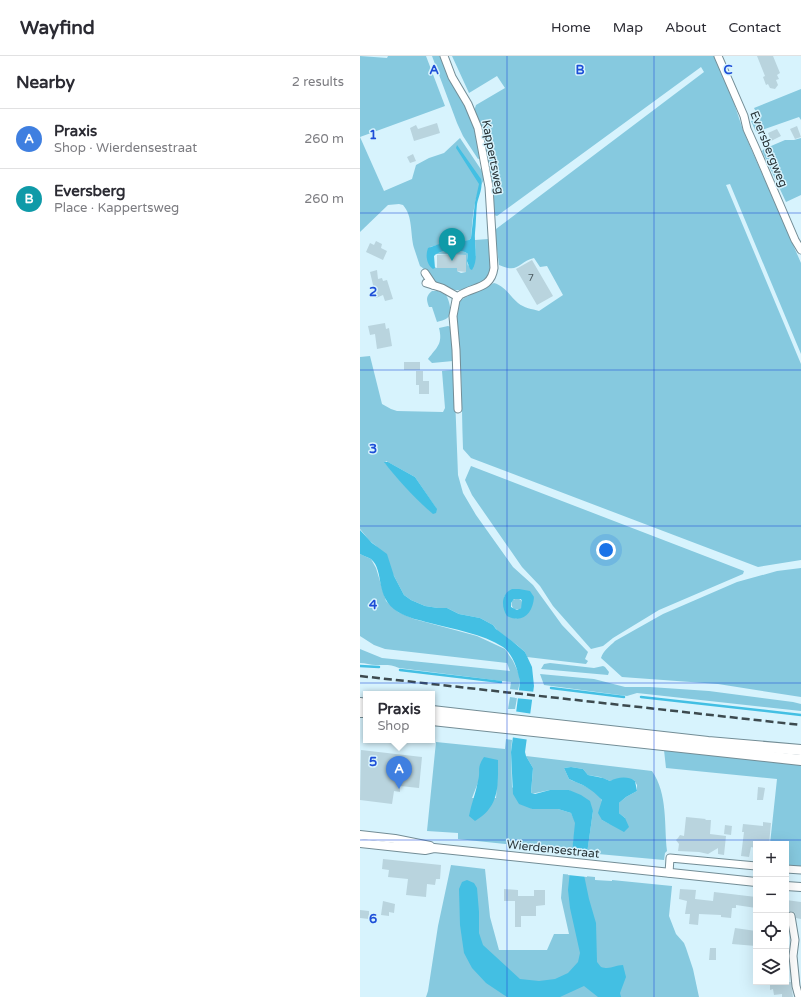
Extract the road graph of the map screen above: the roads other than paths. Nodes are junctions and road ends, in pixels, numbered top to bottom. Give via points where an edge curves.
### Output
1 (444, 56) edge
2 (718, 56) edge
3 (801, 250) edge
4 (425, 274) dead end
5 (458, 297) junction
6 (458, 409) dead end
7 (435, 712) edge
8 (435, 720) edge
9 (500, 724) junction
10 (545, 729) junction
11 (801, 750) edge
12 (801, 760) edge
13 (360, 835) edge
14 (360, 843) edge
15 (434, 848) junction
16 (753, 866) edge
17 (789, 869) edge
18 (801, 870) edge
19 (669, 873) junction
20 (753, 882) edge
21 (789, 886) edge
22 (801, 887) edge
23 (791, 916) dead end
24 (799, 995) edge

1 - 5 street, Kappertsweg via 478,128 489,187 494,268 488,282
2 - 3 street, Eversbergweg via 744,116 747,129
4 - 5 street via 430,284
5 - 6 street via 453,316
7 - 9 main road
8 - 9 main road
9 - 10 main road
10 - 11 main road
10 - 12 main road
13 - 15 street, Wierdensestraat
14 - 15 street, Wierdensestraat via 425,850
15 - 19 street, Wierdensestraat
16 - 19 street via 670,858
17 - 18 street
19 - 20 street, Wierdensestraat
21 - 22 street
23 - 24 street via 795,940 793,956 796,986

